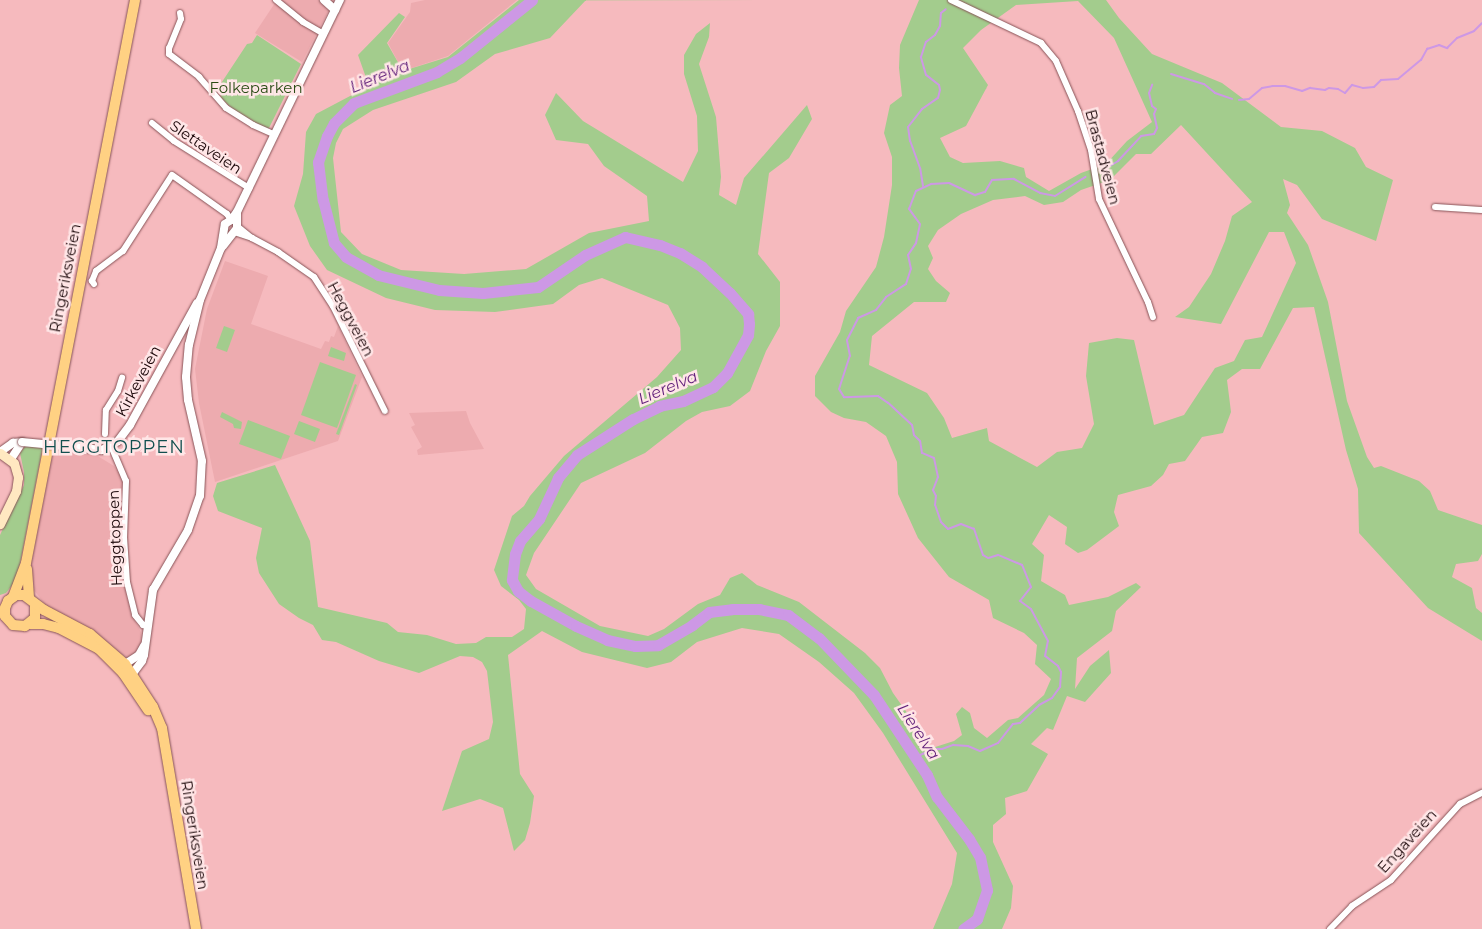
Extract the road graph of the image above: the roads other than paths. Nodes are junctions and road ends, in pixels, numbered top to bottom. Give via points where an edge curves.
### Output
1 (135, 0) edge
2 (276, 0) edge
3 (324, 0) edge
4 (951, 0) edge
5 (338, 1) edge
6 (335, 10) junction
7 (180, 13) dead end
8 (324, 34) junction
9 (152, 123) dead end
10 (275, 135) junction
11 (249, 188) junction
12 (1435, 207) dead end
13 (1482, 210) edge
14 (231, 227) junction
15 (94, 284) dead end
16 (200, 300) junction
17 (1152, 317) dead end
18 (122, 378) dead end
19 (385, 411) dead end
20 (105, 434) dead end
21 (22, 442) junction
22 (111, 446) junction
23 (0, 452) edge
24 (10, 459) junction
25 (0, 524) edge
26 (26, 563) junction
27 (7, 599) edge
28 (32, 602) junction
29 (3, 614) edge
30 (30, 624) junction
31 (146, 625) junction
32 (144, 646) junction
33 (127, 670) junction
34 (1482, 793) edge
35 (196, 929) edge
36 (1330, 929) edge

1 - 26 main road, Ringeriksveien
2 - 8 street
3 - 6 street
4 - 17 street, Brastadveien via 1041,43 1056,61 1091,150 1099,200 1148,302
5 - 6 street
6 - 8 street
7 - 10 street via 170,54 199,77 226,108 253,126
8 - 10 street
9 - 11 street, Slettaveien via 174,141
10 - 11 street
11 - 14 street
12 - 13 street
14 - 15 street via 220,210 172,175 120,254 96,271
14 - 16 street
14 - 19 street, Heggveien via 294,262 314,277
16 - 22 street, Kirkeveien via 130,426
16 - 31 street via 189,345 186,377 202,461 200,496 188,530 153,590
18 - 20 street via 118,392 106,410
21 - 22 street, bridge via 95,450
21 - 23 street
21 - 24 street
22 - 31 street, Heggtoppen via 126,481 124,537 129,593 135,615
23 - 24 main road
24 - 25 main road via 17,470 18,484
26 - 27 main road, Ringeriksveien
26 - 28 main road, Ringeriksveien
27 - 28 main road via 20,595
27 - 29 main road
28 - 30 main road via 36,616
28 - 33 main road, Ringeriksveien via 90,634
29 - 30 main road via 16,627
30 - 33 main road, Ringeriksveien via 48,624 80,637
31 - 32 street
32 - 33 street
32 - 33 street via 142,661
33 - 35 main road, Ringeriksveien via 164,745
34 - 36 street, Engaveien via 1460,804 1391,880 1352,906

